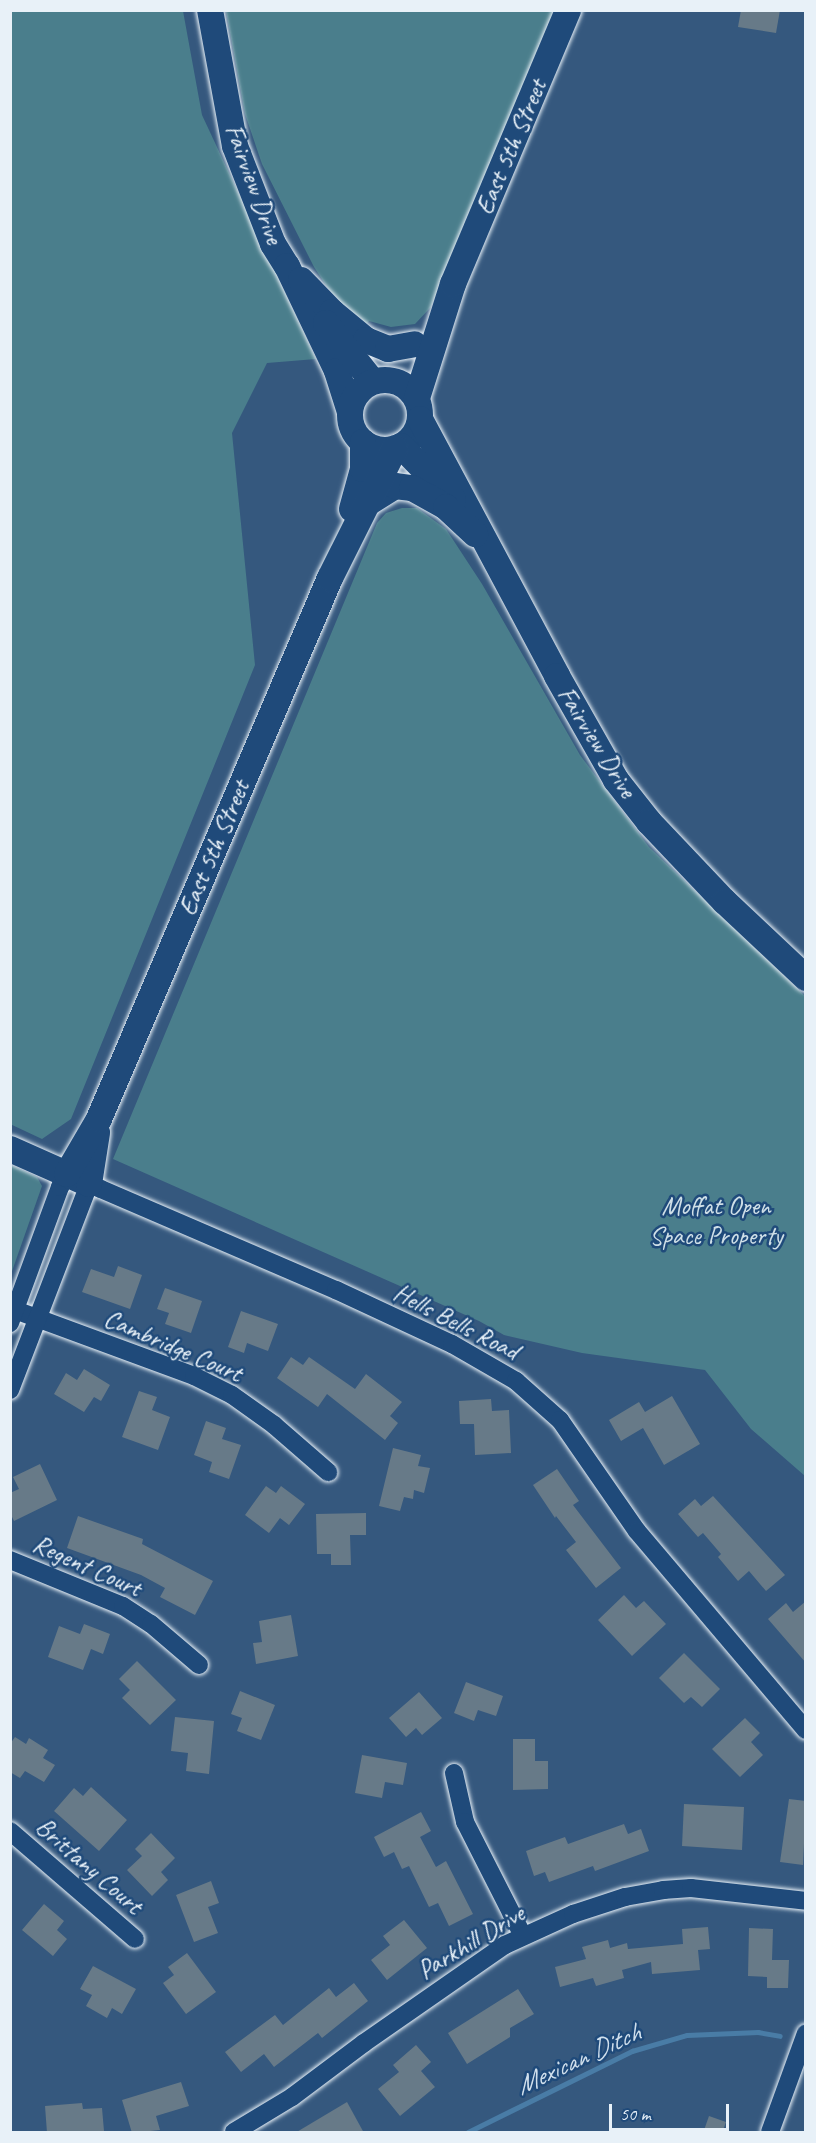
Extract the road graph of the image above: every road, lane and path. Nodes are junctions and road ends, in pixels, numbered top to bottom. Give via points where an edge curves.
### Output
1 (210, 10) edge
2 (568, 10) edge
3 (290, 274) junction
4 (453, 284) junction
5 (415, 344) junction
6 (379, 381) junction
7 (419, 408) junction
8 (350, 412) junction
9 (363, 442) junction
10 (398, 447) junction
11 (367, 504) junction
12 (485, 537) junction
13 (330, 578) junction
14 (806, 978) edge
15 (10, 1149) edge
16 (78, 1179) junction
17 (13, 1316) edge
18 (37, 1318) junction
19 (10, 1390) edge
20 (328, 1472) dead end
21 (10, 1560) edge
22 (199, 1665) dead end
23 (806, 1730) edge
24 (454, 1773) dead end
25 (10, 1831) edge
26 (806, 1900) edge
27 (523, 1936) junction
28 (135, 1939) dead end
29 (806, 2033) edge
30 (234, 2133) edge
31 (770, 2133) edge

1 - 3 main road, Fairview Drive via 235,146 273,244
2 - 4 main road, East 5th Street
3 - 5 main road via 366,340 387,350
3 - 6 main road, Fairview Drive
3 - 8 main road, Fairview Drive via 337,371
4 - 5 main road, East 5th Street
4 - 7 main road, East 5th Street
5 - 6 main road, East 5th Street via 401,365
6 - 7 main road via 403,384
6 - 8 main road via 357,394
7 - 10 main road via 416,432
7 - 12 main road, Fairview Drive
8 - 9 main road via 355,432
9 - 10 main road via 381,450
9 - 13 main road, East 5th Street via 361,480
10 - 11 main road, East 5th Street
10 - 12 main road, Fairview Drive via 425,467
11 - 12 main road via 395,486 412,488 446,507
11 - 13 main road, East 5th Street
12 - 14 main road, Fairview Drive via 616,780 649,822 725,902
13 - 16 main road, East 5th Street via 99,1119
15 - 16 main road
16 - 17 street, East 5th Street via 60,1187
16 - 18 street, East 5th Street
16 - 23 street, Hells Bells Road via 336,1290 478,1357 516,1381 560,1420 638,1531
17 - 18 street, Cambridge Court
18 - 19 street, East 5th Street
18 - 20 street, Cambridge Court via 194,1376 232,1395
21 - 22 street, Regent Court via 123,1606
24 - 27 street via 465,1822
25 - 28 street, Brittany Court
26 - 27 street, Parkhill Drive via 691,1888 663,1890 573,1914
27 - 30 street, Parkhill Drive via 455,1978 292,2097
29 - 31 street

